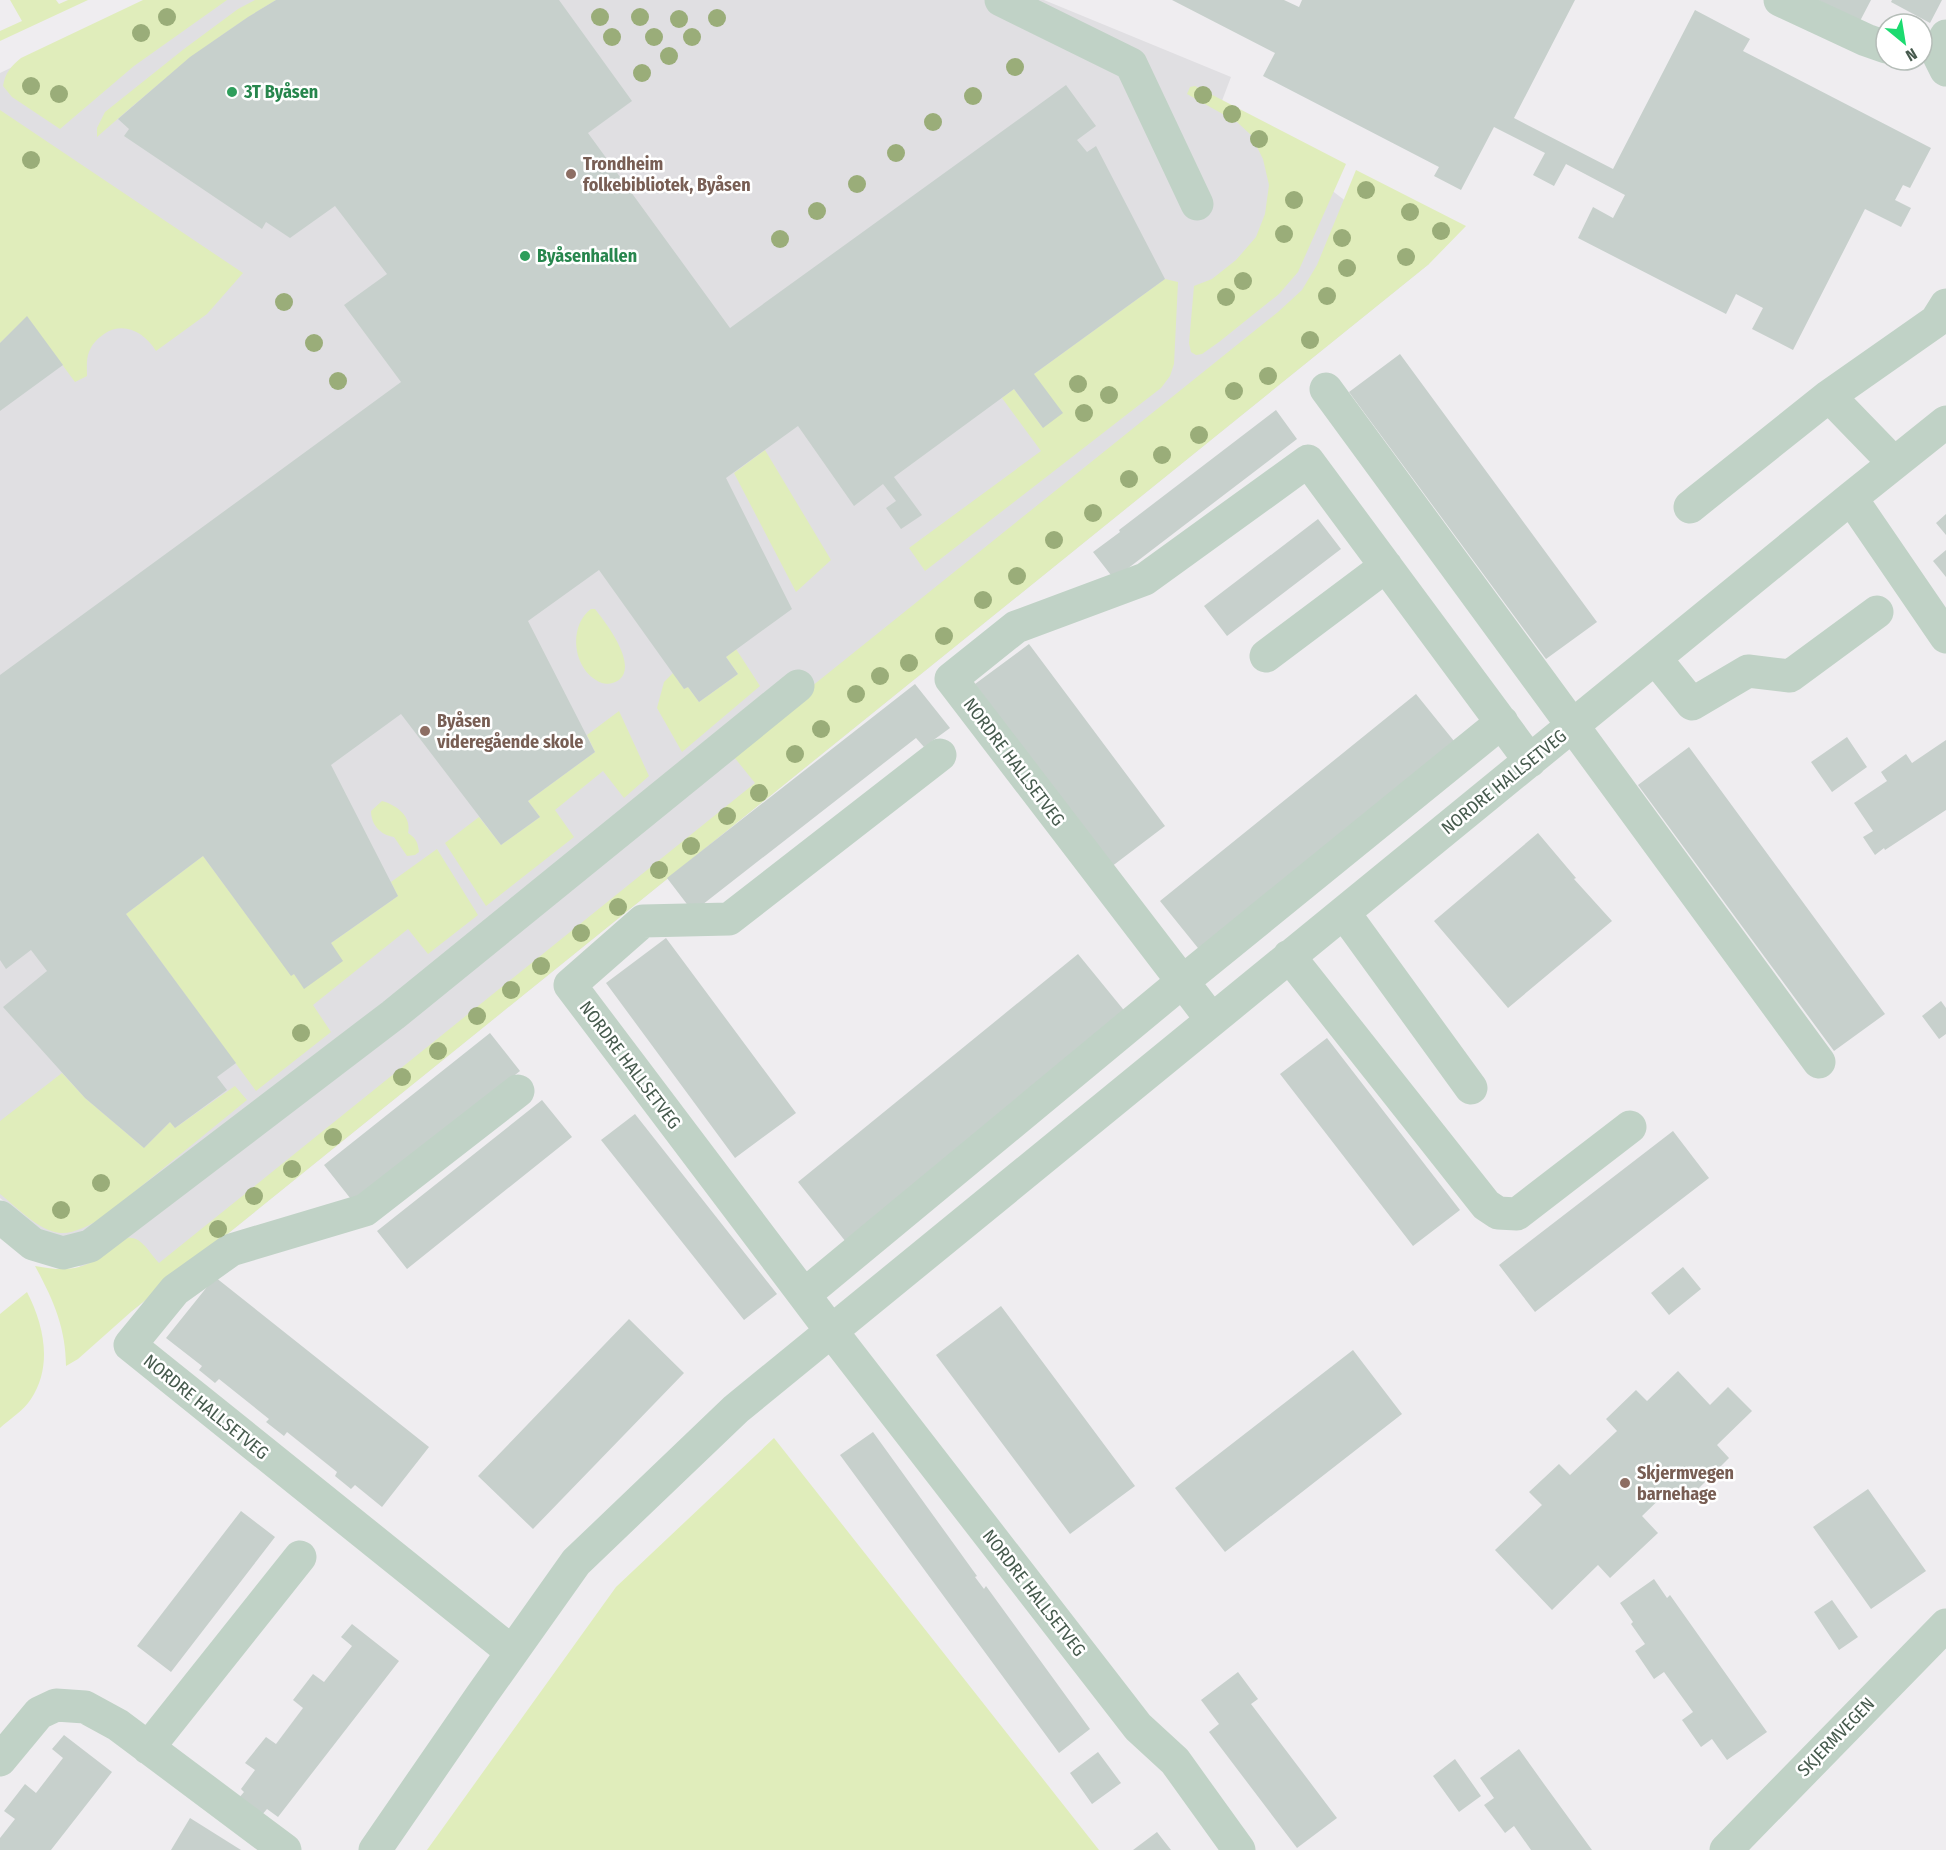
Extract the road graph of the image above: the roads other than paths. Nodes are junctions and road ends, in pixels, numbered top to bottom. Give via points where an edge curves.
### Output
1 (1001, 0) edge
2 (1780, 0) edge
3 (1874, 43) edge
4 (1197, 204) dead end
5 (1946, 305) edge
6 (1326, 389) dead end
7 (1829, 396) junction
8 (1946, 422) edge
9 (1894, 463) junction
10 (1851, 498) junction
11 (1690, 507) dead end
12 (1386, 566) junction
13 (1877, 612) dead end
14 (1946, 637) edge
15 (1266, 656) dead end
16 (1655, 658) junction
17 (798, 686) dead end
18 (1502, 722) junction
19 (1574, 725) junction
20 (940, 755) dead end
21 (1530, 761) junction
22 (1344, 913) junction
23 (1289, 956) junction
24 (1182, 982) junction
25 (1212, 1020) junction
26 (1819, 1062) dead end
27 (1472, 1088) dead end
28 (518, 1091) dead end
29 (1630, 1127) dead end
30 (0, 1217) edge
31 (804, 1295) junction
32 (832, 1332) junction
33 (300, 1557) dead end
34 (1946, 1625) edge
35 (512, 1652) junction
36 (148, 1748) junction
37 (0, 1760) edge
38 (285, 1850) edge
39 (375, 1850) edge
40 (1239, 1850) edge
41 (1726, 1850) edge

1 - 4 street via 1131,64
2 - 3 street
5 - 7 street via 1936,321
6 - 19 street
7 - 9 street
7 - 11 street
8 - 9 street, NORDRE HALLSETVEG
9 - 10 street, NORDRE HALLSETVEG
10 - 14 street
10 - 16 street, NORDRE HALLSETVEG
12 - 15 street
12 - 18 street
12 - 24 street, NORDRE HALLSETVEG via 1308,461 1145,579 1016,627 951,679
13 - 16 street via 1790,676 1748,671 1692,704
16 - 19 street, NORDRE HALLSETVEG
17 - 30 street via 393,1015 90,1246 63,1254 33,1244
18 - 21 street
18 - 24 street
19 - 21 street, NORDRE HALLSETVEG
19 - 26 street, NORDRE HALLSETVEG
20 - 31 street, NORDRE HALLSETVEG via 729,919 643,921 570,985
21 - 22 street, NORDRE HALLSETVEG
22 - 23 street, NORDRE HALLSETVEG
22 - 27 street
23 - 25 street, NORDRE HALLSETVEG
23 - 29 street via 1486,1205 1498,1213 1517,1214
24 - 25 street, NORDRE HALLSETVEG
24 - 31 street
25 - 32 street, NORDRE HALLSETVEG
28 - 35 street, NORDRE HALLSETVEG via 365,1210 231,1250 175,1290 130,1345
31 - 32 street, NORDRE HALLSETVEG
32 - 35 street, NORDRE HALLSETVEG via 736,1409 576,1562
32 - 40 street, NORDRE HALLSETVEG via 1138,1727 1175,1761
33 - 36 street
34 - 41 street, SKJERMVEGEN
35 - 39 street, NORDRE HALLSETVEG
36 - 37 street via 85,1707 56,1705 39,1713
36 - 38 street

